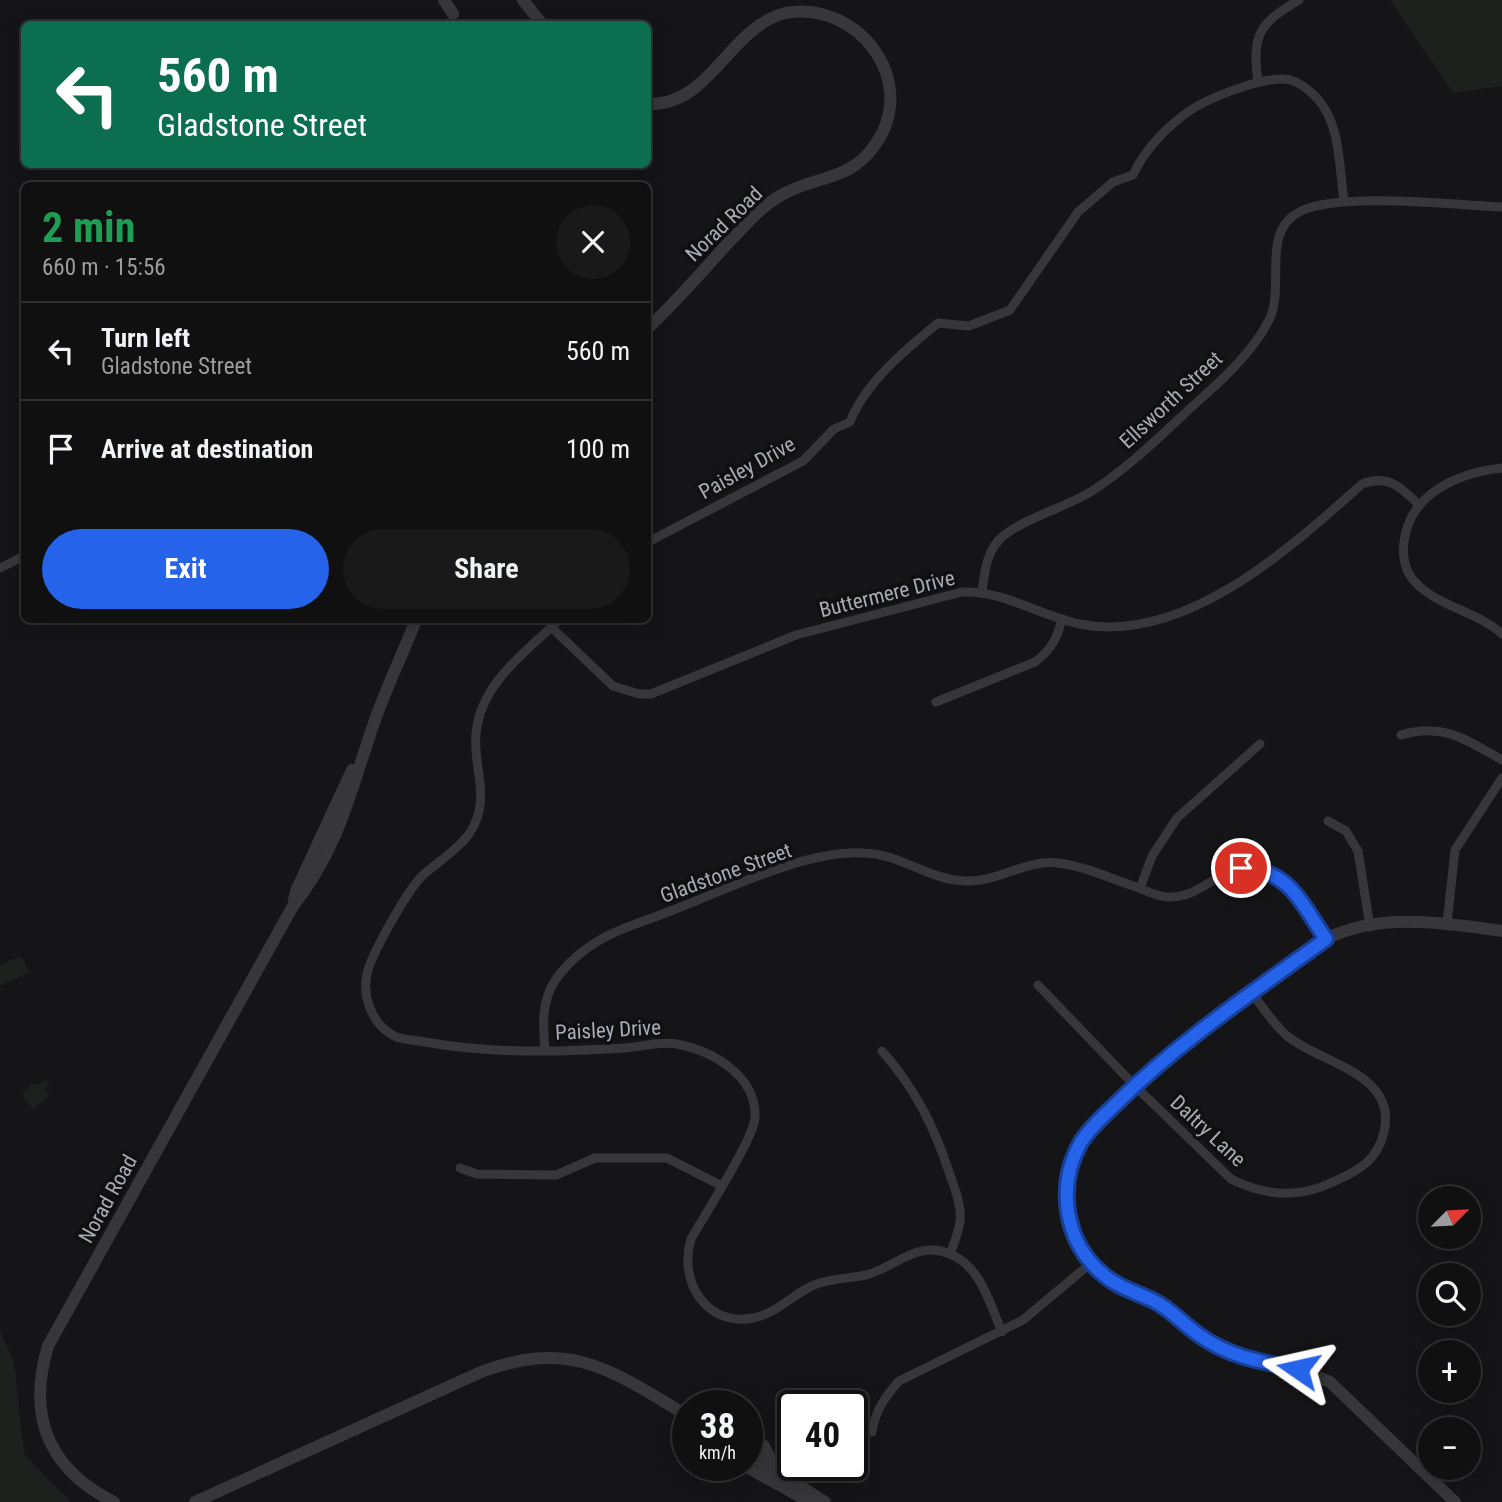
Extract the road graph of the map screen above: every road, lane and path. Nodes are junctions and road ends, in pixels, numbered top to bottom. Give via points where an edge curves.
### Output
1 (444, 0) edge
2 (523, 0) edge
3 (1299, 0) edge
4 (453, 14) dead end
5 (540, 21) edge
6 (1258, 82) junction
7 (651, 104) edge
8 (1344, 201) junction
9 (1502, 208) edge
10 (651, 325) edge
11 (1502, 468) edge
12 (1419, 505) junction
13 (651, 540) edge
14 (21, 558) edge
15 (0, 568) edge
16 (982, 591) junction
17 (1062, 619) junction
18 (415, 623) edge
19 (556, 623) edge
20 (551, 627) junction
21 (1502, 634) edge
22 (936, 702) dead end
23 (1402, 735) dead end
24 (1260, 744) dead end
25 (1502, 760) edge
26 (1502, 778) edge
27 (1328, 821) dead end
28 (1140, 888) junction
29 (1447, 923) junction
30 (1370, 927) junction
31 (1502, 931) edge
32 (1326, 939) junction
33 (1038, 985) dead end
34 (1252, 993) junction
35 (545, 1051) junction
36 (882, 1051) dead end
37 (1135, 1086) junction
38 (460, 1168) dead end
39 (722, 1186) junction
40 (950, 1254) junction
41 (1091, 1263) junction
42 (1002, 1332) junction
43 (655, 1397) junction
44 (672, 1407) edge
45 (672, 1410) edge
46 (872, 1432) dead end
47 (763, 1445) edge
48 (763, 1461) edge
49 (775, 1468) junction
50 (763, 1476) edge
51 (114, 1502) edge
52 (195, 1502) edge
53 (810, 1502) edge
54 (825, 1502) edge
55 (1455, 1502) edge

1 - 4 street
2 - 5 street
3 - 6 street via 1271,16 1260,33 1255,54
6 - 8 street via 1289,80 1304,86 1330,116
6 - 13 street, Paisley Drive via 1185,114 1142,156 1133,175 1113,182 1078,212 1010,310 969,326 938,323 888,369 857,405 850,422 834,429 803,461
7 - 10 street, Norad Road via 670,102 694,89 755,26 802,10 840,18 869,40 885,64 891,101 881,135 857,164 844,174 786,192 761,209
8 - 9 street, Ellsworth Street
8 - 16 street, Ellsworth Street via 1301,211 1282,229 1277,239 1273,308 1231,372 1115,475 1002,537 986,562
11 - 12 street via 1466,474
12 - 17 street, Buttermere Drive via 1393,482 1373,480 1362,484 1252,574 1180,612 1124,626
12 - 21 street via 1407,524 1403,546 1404,563 1415,582 1436,598 1483,618
14 - 15 street
16 - 17 street, Buttermere Drive
16 - 20 street, Buttermere Drive via 942,596 796,635 651,694 613,686
17 - 22 street via 1058,638 1035,662
18 - 51 street, Norad Road via 370,736 293,906 48,1346 39,1405 48,1439 56,1455 83,1484
19 - 20 street, Paisley Drive
20 - 35 street, Paisley Drive via 500,676 484,703 477,727 480,815 463,842 412,890 369,966 364,985 372,1013 396,1037 470,1050
23 - 25 street via 1441,730
24 - 28 street via 1177,818 1152,856
26 - 29 street via 1455,850
27 - 30 street via 1346,831 1358,851
28 - 32 street, Gladstone Street via 1172,897 1194,891 1229,870 1267,871 1292,889
28 - 35 street, Gladstone Street via 1060,863 968,882 936,877 891,857 863,852 775,870 587,948 556,979 547,997 542,1018
29 - 30 street
29 - 31 street
30 - 32 street via 1340,931
32 - 34 street
33 - 37 street, Daltry Lane
34 - 37 street
34 - 37 street, Daltry Lane via 1287,1036 1373,1086 1386,1125 1381,1144 1359,1170 1303,1194 1250,1188 1218,1169
35 - 39 street, Paisley Drive via 675,1044 716,1057 732,1069 754,1103 755,1119
36 - 40 street via 915,1093 941,1146 960,1207
37 - 41 street via 1083,1140 1068,1175 1068,1214
38 - 39 street via 477,1174 556,1175 595,1158 667,1158
39 - 40 street, Paisley Drive via 691,1239 687,1274 707,1305 734,1319 770,1313 813,1286 883,1269 911,1253 927,1249
40 - 42 street via 967,1264 979,1279
41 - 42 street
41 - 55 street via 1121,1287 1166,1307 1224,1351 1298,1369 1329,1382
42 - 46 street via 899,1381 874,1416
43 - 44 street
43 - 45 street
43 - 52 street via 583,1360 537,1357 516,1361 481,1372
47 - 49 street
48 - 49 street
49 - 54 street
50 - 53 street

